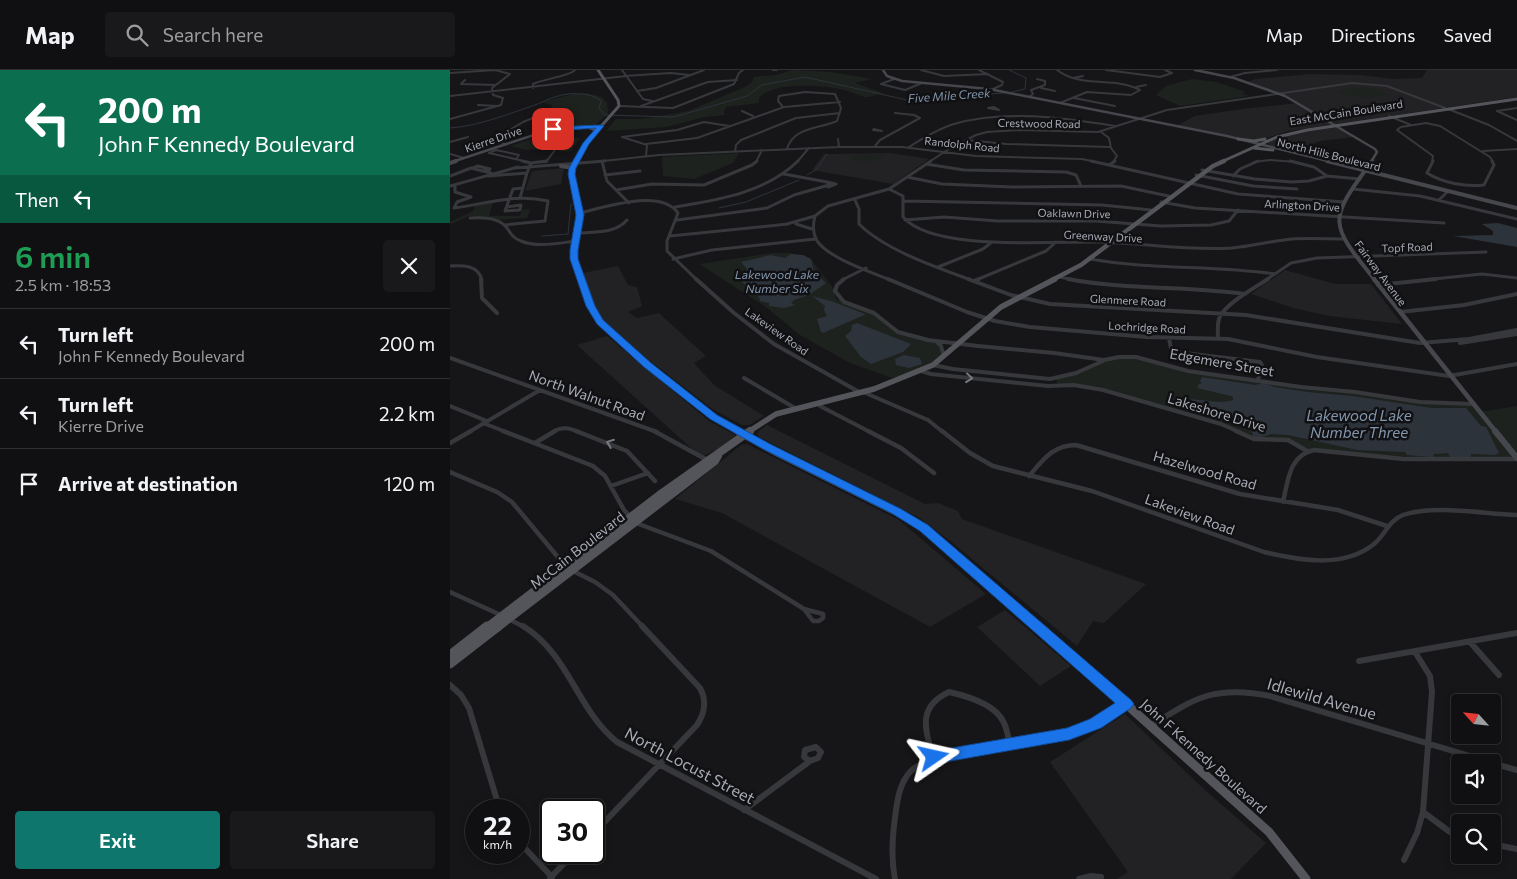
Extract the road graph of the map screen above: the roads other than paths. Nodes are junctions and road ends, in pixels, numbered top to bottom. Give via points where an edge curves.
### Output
1 (575, 70) edge
2 (598, 70) edge
3 (622, 70) edge
4 (704, 70) edge
5 (743, 70) edge
6 (773, 70) edge
7 (777, 70) edge
8 (883, 70) edge
9 (921, 70) edge
10 (979, 70) edge
11 (1057, 70) edge
12 (1106, 70) edge
13 (1165, 70) edge
14 (1195, 70) edge
15 (1243, 70) edge
16 (1277, 70) edge
17 (1203, 71) edge
18 (1246, 72) junction
19 (450, 73) edge
20 (988, 74) junction
21 (690, 75) junction
22 (626, 76) junction
23 (1082, 76) dead end
24 (1230, 77) junction
25 (1072, 78) junction
26 (603, 79) junction
27 (894, 79) junction
28 (1033, 79) dead end
29 (465, 80) dead end
30 (737, 80) junction
31 (1114, 80) dead end
32 (922, 83) junction
33 (495, 84) junction
34 (1110, 84) junction
35 (1146, 85) dead end
36 (1136, 87) junction
37 (533, 88) junction
38 (1039, 88) junction
39 (993, 89) junction
40 (637, 91) junction
41 (1055, 91) dead end
42 (492, 92) junction
43 (1278, 93) junction
44 (450, 96) edge
45 (1029, 97) junction
46 (1073, 97) junction
47 (1517, 98) edge
48 (653, 101) junction
49 (840, 102) junction
50 (1060, 103) junction
51 (478, 105) dead end
52 (500, 106) junction
53 (619, 106) junction
54 (639, 106) junction
55 (1116, 106) dead end
56 (783, 107) junction
57 (1447, 108) junction
58 (1517, 108) edge
59 (999, 110) dead end
60 (742, 111) dead end
61 (840, 113) junction
62 (1406, 113) junction
63 (890, 114) dead end
64 (1377, 114) dead end
65 (538, 116) dead end
66 (754, 116) junction
67 (1393, 116) junction
68 (1007, 118) junction
69 (1137, 118) junction
70 (450, 119) edge
71 (1517, 120) edge
72 (1335, 124) junction
73 (1414, 125) junction
74 (601, 126) junction
75 (729, 126) junction
76 (1116, 126) junction
77 (587, 127) junction
78 (882, 131) dead end
79 (596, 132) junction
80 (1102, 132) junction
81 (892, 133) junction
82 (1517, 133) edge
83 (1508, 136) junction
84 (468, 137) dead end
85 (838, 139) dead end
86 (1237, 139) junction
87 (966, 140) junction
88 (1268, 140) junction
89 (1517, 141) edge
90 (450, 142) edge
91 (505, 144) junction
92 (646, 144) junction
93 (1257, 144) junction
94 (875, 146) junction
95 (839, 147) junction
96 (908, 147) junction
97 (1110, 147) junction
98 (809, 148) junction
99 (787, 149) junction
100 (1247, 149) junction
101 (1275, 149) junction
102 (1517, 149) edge
103 (555, 150) dead end
104 (762, 150) junction
105 (1482, 151) junction
106 (735, 152) junction
107 (944, 152) junction
108 (450, 154) edge
109 (646, 156) junction
110 (464, 158) junction
111 (516, 159) junction
112 (602, 161) junction
113 (450, 163) edge
114 (926, 164) junction
115 (530, 165) junction
116 (1109, 165) junction
117 (561, 166) joint
118 (574, 166) junction
119 (472, 168) junction
120 (1205, 170) junction
121 (484, 171) junction
122 (640, 171) dead end
123 (1365, 171) junction
124 (492, 173) junction
125 (526, 173) junction
126 (784, 174) junction
127 (450, 175) edge
128 (605, 175) junction
129 (484, 176) junction
130 (1198, 176) junction
131 (1233, 176) junction
132 (1326, 176) junction
133 (907, 177) junction
134 (1360, 178) junction
135 (827, 182) junction
136 (1456, 182) junction
137 (1189, 183) junction
138 (1460, 184) junction
139 (455, 185) junction
140 (450, 186) edge
141 (1081, 186) junction
142 (825, 187) junction
143 (523, 188) junction
144 (889, 189) junction
145 (1297, 189) dead end
146 (1353, 189) junction
147 (616, 190) junction
148 (455, 192) junction
149 (1448, 192) junction
150 (450, 194) edge
151 (1171, 197) junction
152 (520, 198) junction
153 (450, 200) edge
154 (509, 200) junction
155 (855, 200) junction
156 (1438, 200) junction
157 (904, 201) junction
158 (457, 202) junction
159 (1344, 202) junction
160 (1163, 203) junction
161 (628, 204) junction
162 (507, 207) junction
163 (675, 207) junction
164 (454, 208) junction
165 (1517, 209) edge
166 (1151, 210) junction
167 (1238, 210) junction
168 (450, 211) edge
169 (580, 213) junction
170 (815, 216) junction
171 (1338, 216) junction
172 (470, 218) dead end
173 (1143, 218) junction
174 (1517, 219) edge
175 (627, 220) dead end
176 (677, 220) junction
177 (905, 220) junction
178 (1444, 223) dead end
179 (788, 224) junction
180 (1135, 224) junction
181 (504, 225) junction
182 (812, 229) junction
183 (577, 233) junction
184 (670, 236) junction
185 (815, 239) junction
186 (1345, 239) junction
187 (576, 241) junction
188 (992, 242) junction
189 (1056, 242) junction
190 (1111, 243) junction
191 (1486, 252) dead end
192 (1356, 257) junction
193 (673, 259) junction
194 (1090, 259) junction
195 (450, 266) edge
196 (866, 268) junction
197 (938, 268) junction
198 (1275, 274) junction
199 (1059, 278) junction
200 (1517, 278) edge
201 (974, 281) junction
202 (1378, 286) junction
203 (1245, 294) junction
204 (1517, 294) edge
205 (1018, 297) junction
206 (1400, 312) junction
207 (497, 313) dead end
208 (1222, 313) junction
209 (987, 318) junction
210 (1517, 332) edge
211 (1169, 338) junction
212 (1218, 339) junction
213 (936, 341) junction
214 (959, 343) junction
215 (1424, 343) junction
216 (944, 356) junction
217 (450, 358) edge
218 (1104, 360) junction
219 (1517, 364) edge
220 (933, 365) junction
221 (921, 372) junction
222 (1451, 376) junction
223 (744, 378) dead end
224 (1056, 378) junction
225 (1258, 380) junction
226 (1058, 385) junction
227 (540, 390) junction
228 (862, 392) junction
229 (818, 403) junction
230 (1474, 404) junction
231 (450, 406) edge
232 (795, 408) junction
233 (485, 422) junction
234 (745, 435) junction
235 (450, 443) edge
236 (535, 443) junction
237 (1308, 451) junction
238 (1517, 459) edge
239 (710, 461) junction
240 (450, 472) edge
241 (648, 473) junction
242 (934, 473) dead end
243 (1028, 476) junction
244 (655, 481) dead end
245 (611, 486) junction
246 (1283, 502) junction
247 (1517, 515) edge
248 (632, 519) junction
249 (1387, 526) junction
250 (568, 568) junction
251 (450, 592) edge
252 (804, 609) dead end
253 (504, 618) junction
254 (1517, 633) edge
255 (1470, 642) junction
256 (1415, 652) junction
257 (450, 655) edge
258 (1359, 661) dead end
259 (450, 664) edge
260 (1499, 675) dead end
261 (450, 685) edge
262 (1126, 704) junction
263 (1151, 726) junction
264 (1010, 744) junction
265 (1428, 744) junction
266 (1461, 754) edge
267 (934, 757) junction
268 (810, 761) dead end
269 (659, 765) junction
270 (1501, 766) edge
271 (1517, 770) edge
272 (497, 799) edge
273 (744, 810) junction
274 (1423, 812) junction
275 (605, 821) edge
276 (1451, 832) edge
277 (1501, 846) edge
278 (1517, 849) edge
279 (530, 854) edge
280 (1404, 860) dead end
281 (564, 864) edge
282 (1102, 877) dead end
283 (551, 878) edge
284 (876, 879) edge
285 (895, 879) edge
286 (1080, 879) edge
287 (1306, 879) edge

1 - 37 street via 571,74 540,80 533,84
2 - 26 main road
3 - 22 street
4 - 21 street
5 - 30 street
6 - 7 street
8 - 27 street
9 - 20 street via 967,76
10 - 20 street
11 - 25 street
12 - 13 street via 1160,77 1172,72
14 - 17 street
15 - 18 street
16 - 18 street
17 - 24 street
18 - 24 street
19 - 33 street via 497,70 510,74
20 - 39 street via 1003,83
21 - 22 street
21 - 40 street
22 - 26 street
22 - 40 street
23 - 25 street
24 - 43 street
25 - 34 street
26 - 37 street
26 - 53 main road
27 - 32 street, North Hills Boulevard
27 - 32 street via 881,84 905,90
28 - 38 street via 1045,82
29 - 33 street via 461,84
30 - 48 street via 708,82
30 - 54 street via 676,108
31 - 34 street
32 - 39 street, North Hills Boulevard
33 - 42 street
34 - 36 street
35 - 36 street
36 - 46 street via 1140,91 1133,95 1092,91
37 - 42 street
38 - 41 street
38 - 45 street via 1031,90 1033,94
39 - 45 street, North Hills Boulevard
40 - 48 street via 643,99
42 - 44 street
42 - 52 street via 503,98
43 - 57 street, Crestwood Road via 1359,82 1387,86
43 - 69 street, Crestwood Road via 1167,110
43 - 72 street
45 - 50 street, North Hills Boulevard
46 - 50 street
46 - 55 street
47 - 57 main road, East McCain Boulevard
48 - 54 street
49 - 56 street
49 - 56 street via 832,93 800,92 778,96
49 - 61 street
50 - 69 street, North Hills Boulevard
51 - 52 street
52 - 70 street
53 - 54 street
53 - 74 main road
56 - 66 street
57 - 62 main road, East McCain Boulevard
57 - 67 main road, East McCain Boulevard
57 - 83 street, Crestwood Road
58 - 71 street via 1497,111
59 - 68 street
60 - 66 street
61 - 99 street via 835,123 792,137
61 - 106 street via 801,116 741,140
62 - 64 main road
62 - 67 main road, East McCain Boulevard
63 - 81 street via 920,118
65 - 91 street via 494,140
66 - 75 street
67 - 72 main road, East McCain Boulevard
67 - 73 street
68 - 76 street via 1073,120
68 - 96 street via 955,124
69 - 76 street, Crestwood Road
69 - 86 street, North Hills Boulevard
72 - 88 main road, East McCain Boulevard via 1294,130
72 - 123 street via 1376,150 1377,154
73 - 105 street via 1438,125
73 - 136 street via 1398,130 1433,156 1427,173
74 - 77 street, Kierre Drive
74 - 79 main road
75 - 92 street via 694,139
75 - 92 street via 701,123 672,131 622,137
76 - 80 street, Crestwood Road
77 - 79 main road
77 - 91 street, Kierre Drive via 553,129
78 - 81 street
79 - 118 main road
80 - 87 street, Crestwood Road via 998,131
80 - 97 street via 1109,138
81 - 94 street
82 - 83 street
83 - 89 street, Crestwood Road
84 - 90 street
85 - 95 street
86 - 88 main road
86 - 93 street, North Hills Boulevard
86 - 100 main road
87 - 97 street
87 - 107 street, Crestwood Road
88 - 93 main road, East McCain Boulevard
88 - 101 main road
91 - 110 street, Kierre Drive
92 - 109 street
93 - 100 main road, East McCain Boulevard
93 - 101 street, North Hills Boulevard
94 - 95 street, Randolph Road
94 - 96 street, Randolph Road
95 - 98 street, Randolph Road
96 - 107 street, Randolph Road
97 - 116 street via 1117,157
98 - 99 street, Randolph Road
98 - 126 street
99 - 104 street, Randolph Road
100 - 101 main road
100 - 120 main road, East McCain Boulevard via 1218,160
101 - 123 street, North Hills Boulevard
102 - 105 street
103 - 115 street via 546,162
104 - 106 street, Randolph Road
104 - 147 street via 752,165 711,183 694,186 652,184
105 - 138 street via 1494,163 1486,184
106 - 109 street, Randolph Road
107 - 114 street, Crestwood Road
107 - 116 street, Randolph Road via 983,157 1072,158
108 - 110 street
109 - 112 street, Randolph Road
110 - 113 street, Kierre Drive
111 - 111 street via 498,155 489,153 496,150 520,156
111 - 115 street
112 - 118 street, Randolph Road
112 - 128 street
114 - 133 street, Crestwood Road
114 - 141 street via 964,170 1066,172 1076,175
115 - 117 street, Randolph Road
115 - 118 street, Randolph Road
115 - 124 street, Randolph Road
115 - 125 street
116 - 137 street, Randolph Road
117 - 118 street
118 - 169 main road, John F Kennedy Boulevard via 571,174
119 - 121 street
119 - 121 street via 490,169
119 - 127 street
120 - 130 main road, East McCain Boulevard
120 - 131 street
121 - 124 street
122 - 128 street
123 - 134 street
123 - 149 street, North Hills Boulevard
124 - 129 street, Randolph Road
125 - 129 street
125 - 143 street
126 - 135 street
126 - 163 street via 738,193
128 - 147 street
129 - 139 street, Randolph Road
130 - 137 main road, East McCain Boulevard
130 - 145 street via 1258,187
131 - 132 street via 1300,182
131 - 132 street via 1238,168 1269,160 1314,167
132 - 134 street
133 - 141 street via 946,184
133 - 144 street, Crestwood Road
134 - 146 street
135 - 142 street via 829,185
135 - 142 street via 836,184
136 - 138 street
136 - 149 street
137 - 151 main road, East McCain Boulevard
137 - 159 street, Randolph Road via 1244,195
138 - 149 street
139 - 140 street, Randolph Road
139 - 148 street
141 - 151 street via 1125,186
142 - 176 street via 766,208
143 - 152 street
143 - 154 street via 513,189
144 - 155 street, Crestwood Road
144 - 157 street via 901,194
146 - 156 street
146 - 159 street
147 - 161 street
148 - 150 street
148 - 158 street via 471,196
149 - 156 street
149 - 165 street, North Hills Boulevard
151 - 160 main road, East McCain Boulevard
152 - 154 street
152 - 181 street via 548,200 545,221
153 - 158 street
154 - 162 street
154 - 164 street
155 - 170 street, Crestwood Road via 828,206
155 - 197 street, Glenmere Road via 859,209 858,222 864,232
156 - 174 street
157 - 166 street via 1098,204
157 - 177 street
158 - 164 street
159 - 171 street
160 - 166 main road, East McCain Boulevard
160 - 167 street, Arlington Drive
160 - 173 main road, East McCain Boulevard
161 - 163 street via 659,200
161 - 169 street
162 - 162 street via 505,212 520,210 521,205
163 - 176 street
164 - 168 street
166 - 173 main road, East McCain Boulevard
167 - 171 street, Arlington Drive
167 - 180 street, Oaklawn Drive via 1231,220 1217,224
169 - 183 main road, John F Kennedy Boulevard
170 - 179 street, Crestwood Road
170 - 182 street
171 - 178 street, Arlington Drive
171 - 186 street, Fairway Avenue via 1339,229
172 - 181 street
173 - 180 main road, East McCain Boulevard
175 - 183 street via 615,228
176 - 184 street
177 - 180 street, Oaklawn Drive via 944,217
177 - 188 street, Greenway Drive via 937,235
179 - 182 street, Crestwood Road
179 - 184 street, Crestwood Road
180 - 190 main road, East McCain Boulevard
181 - 187 street via 513,238 528,243 543,245
182 - 185 street
183 - 187 main road, John F Kennedy Boulevard
184 - 193 street via 665,248
185 - 193 street via 712,250
185 - 196 street, Lochridge Road via 830,253
186 - 190 street, Greenway Drive via 1293,239 1232,248
186 - 192 street, Fairway Avenue
187 - 234 main road, John F Kennedy Boulevard via 575,261 590,306 600,322 704,410
188 - 189 street, Greenway Drive
188 - 197 street
189 - 190 street, Greenway Drive
189 - 201 street via 1046,250
190 - 194 main road, East McCain Boulevard
191 - 192 street, Topf Road
192 - 198 street, Topf Road via 1302,260
192 - 202 street, Fairway Avenue
193 - 228 street, Lakeview Road via 769,340
194 - 198 street via 1119,264 1240,269
194 - 199 main road, East McCain Boulevard
195 - 207 street via 475,269 481,277 482,298
196 - 209 street, Lochridge Road
196 - 213 street, Edgemere Street via 839,283 835,291 838,298 875,314 894,330
197 - 201 street, Glenmere Road
198 - 203 street, Topf Road
199 - 203 street via 1094,284
199 - 205 main road, East McCain Boulevard
200 - 202 street via 1482,274
201 - 205 street, Glenmere Road
202 - 206 street, Fairway Avenue
203 - 208 street, Topf Road
204 - 206 street via 1464,306
205 - 208 street, Glenmere Road via 1070,306
205 - 209 main road, East McCain Boulevard
206 - 215 street, Fairway Avenue
208 - 212 street
208 - 215 street, Glenmere Road
209 - 211 street, Lochridge Road via 1045,329
209 - 214 main road, East McCain Boulevard
210 - 215 street, Glenmere Road via 1470,342
211 - 212 street, Lochridge Road
211 - 225 street via 1171,349 1176,352 1260,362
212 - 222 street, Lochridge Road
213 - 214 street, Edgemere Street
213 - 216 street
214 - 216 main road, East McCain Boulevard
214 - 218 street, Edgemere Street
215 - 222 street, Fairway Avenue
216 - 220 main road, East McCain Boulevard
217 - 227 street, North Walnut Road
218 - 224 street
218 - 225 street, Edgemere Street via 1136,357 1188,371
219 - 222 street, Lochridge Road
220 - 221 main road, East McCain Boulevard
220 - 224 street via 953,370
221 -> 226 street, Lakeshore Drive
221 - 228 main road, East McCain Boulevard
222 - 230 street, Fairway Avenue
223 - 232 street
224 - 226 street
225 - 230 street, Edgemere Street via 1412,401
226 - 237 street, Lakeshore Drive via 1103,390 1212,421 1259,440 1288,440
227 - 233 street
227 - 239 street, North Walnut Road via 653,430
228 - 229 main road, East McCain Boulevard
228 - 243 street, Lakeview Road via 923,417 987,463
229 - 232 main road, East McCain Boulevard
229 - 242 street via 909,452
230 - 238 street, Fairway Avenue
231 - 233 street
232 - 234 main road, East McCain Boulevard via 770,417
233 - 235 street
233 - 236 street
234 - 239 main road, McCain Boulevard
234 - 262 main road, John F Kennedy Boulevard via 924,528
241 -> 236 street via 624,448 569,428 559,428
236 - 245 street via 593,466
237 - 238 street, Lakeshore Drive
237 - 246 street via 1298,456 1292,465
239 - 248 main road, McCain Boulevard
240 - 250 street via 512,502
241 - 244 street
241 - 245 street
243 - 246 street, Hazelwood Road via 1053,448 1076,444 1240,494
243 - 249 street, Lakeview Road via 1092,491 1264,552 1295,559 1323,560 1356,554 1377,541
245 - 248 street
246 - 249 street, Hazelwood Road via 1348,512
247 - 249 street, Lakeview Road via 1415,512 1397,518
248 - 250 main road, McCain Boulevard
248 - 252 street via 711,551
250 - 253 main road, McCain Boulevard
250 - 269 street via 613,595 705,696 705,711 700,720
251 - 253 street, North Locust Street
253 - 257 main road, McCain Boulevard
253 - 259 main road, McCain Boulevard
253 - 269 street, North Locust Street via 536,635 551,649 605,733
254 - 255 street
255 - 256 street
255 - 260 street
256 - 258 street
256 - 265 street via 1432,685
261 - 272 street via 469,708
262 - 263 main road, John F Kennedy Boulevard
262 - 264 street via 1080,730
263 - 265 street, Idlewild Avenue via 1190,701 1239,691 1270,696
263 - 287 main road, John F Kennedy Boulevard via 1268,832
264 - 267 street
264 - 267 street via 1004,722 996,711 964,695 949,692 932,702 925,717
265 - 266 street, Idlewild Avenue
265 - 274 street
267 - 285 street via 906,775 898,791 891,851
268 - 273 street
269 - 273 street, North Locust Street
269 - 275 street
270 - 271 street, Idlewild Avenue
273 - 284 street, North Locust Street
274 - 276 street
274 - 280 street
277 - 278 street
279 - 283 street
281 - 283 street
282 - 286 street

